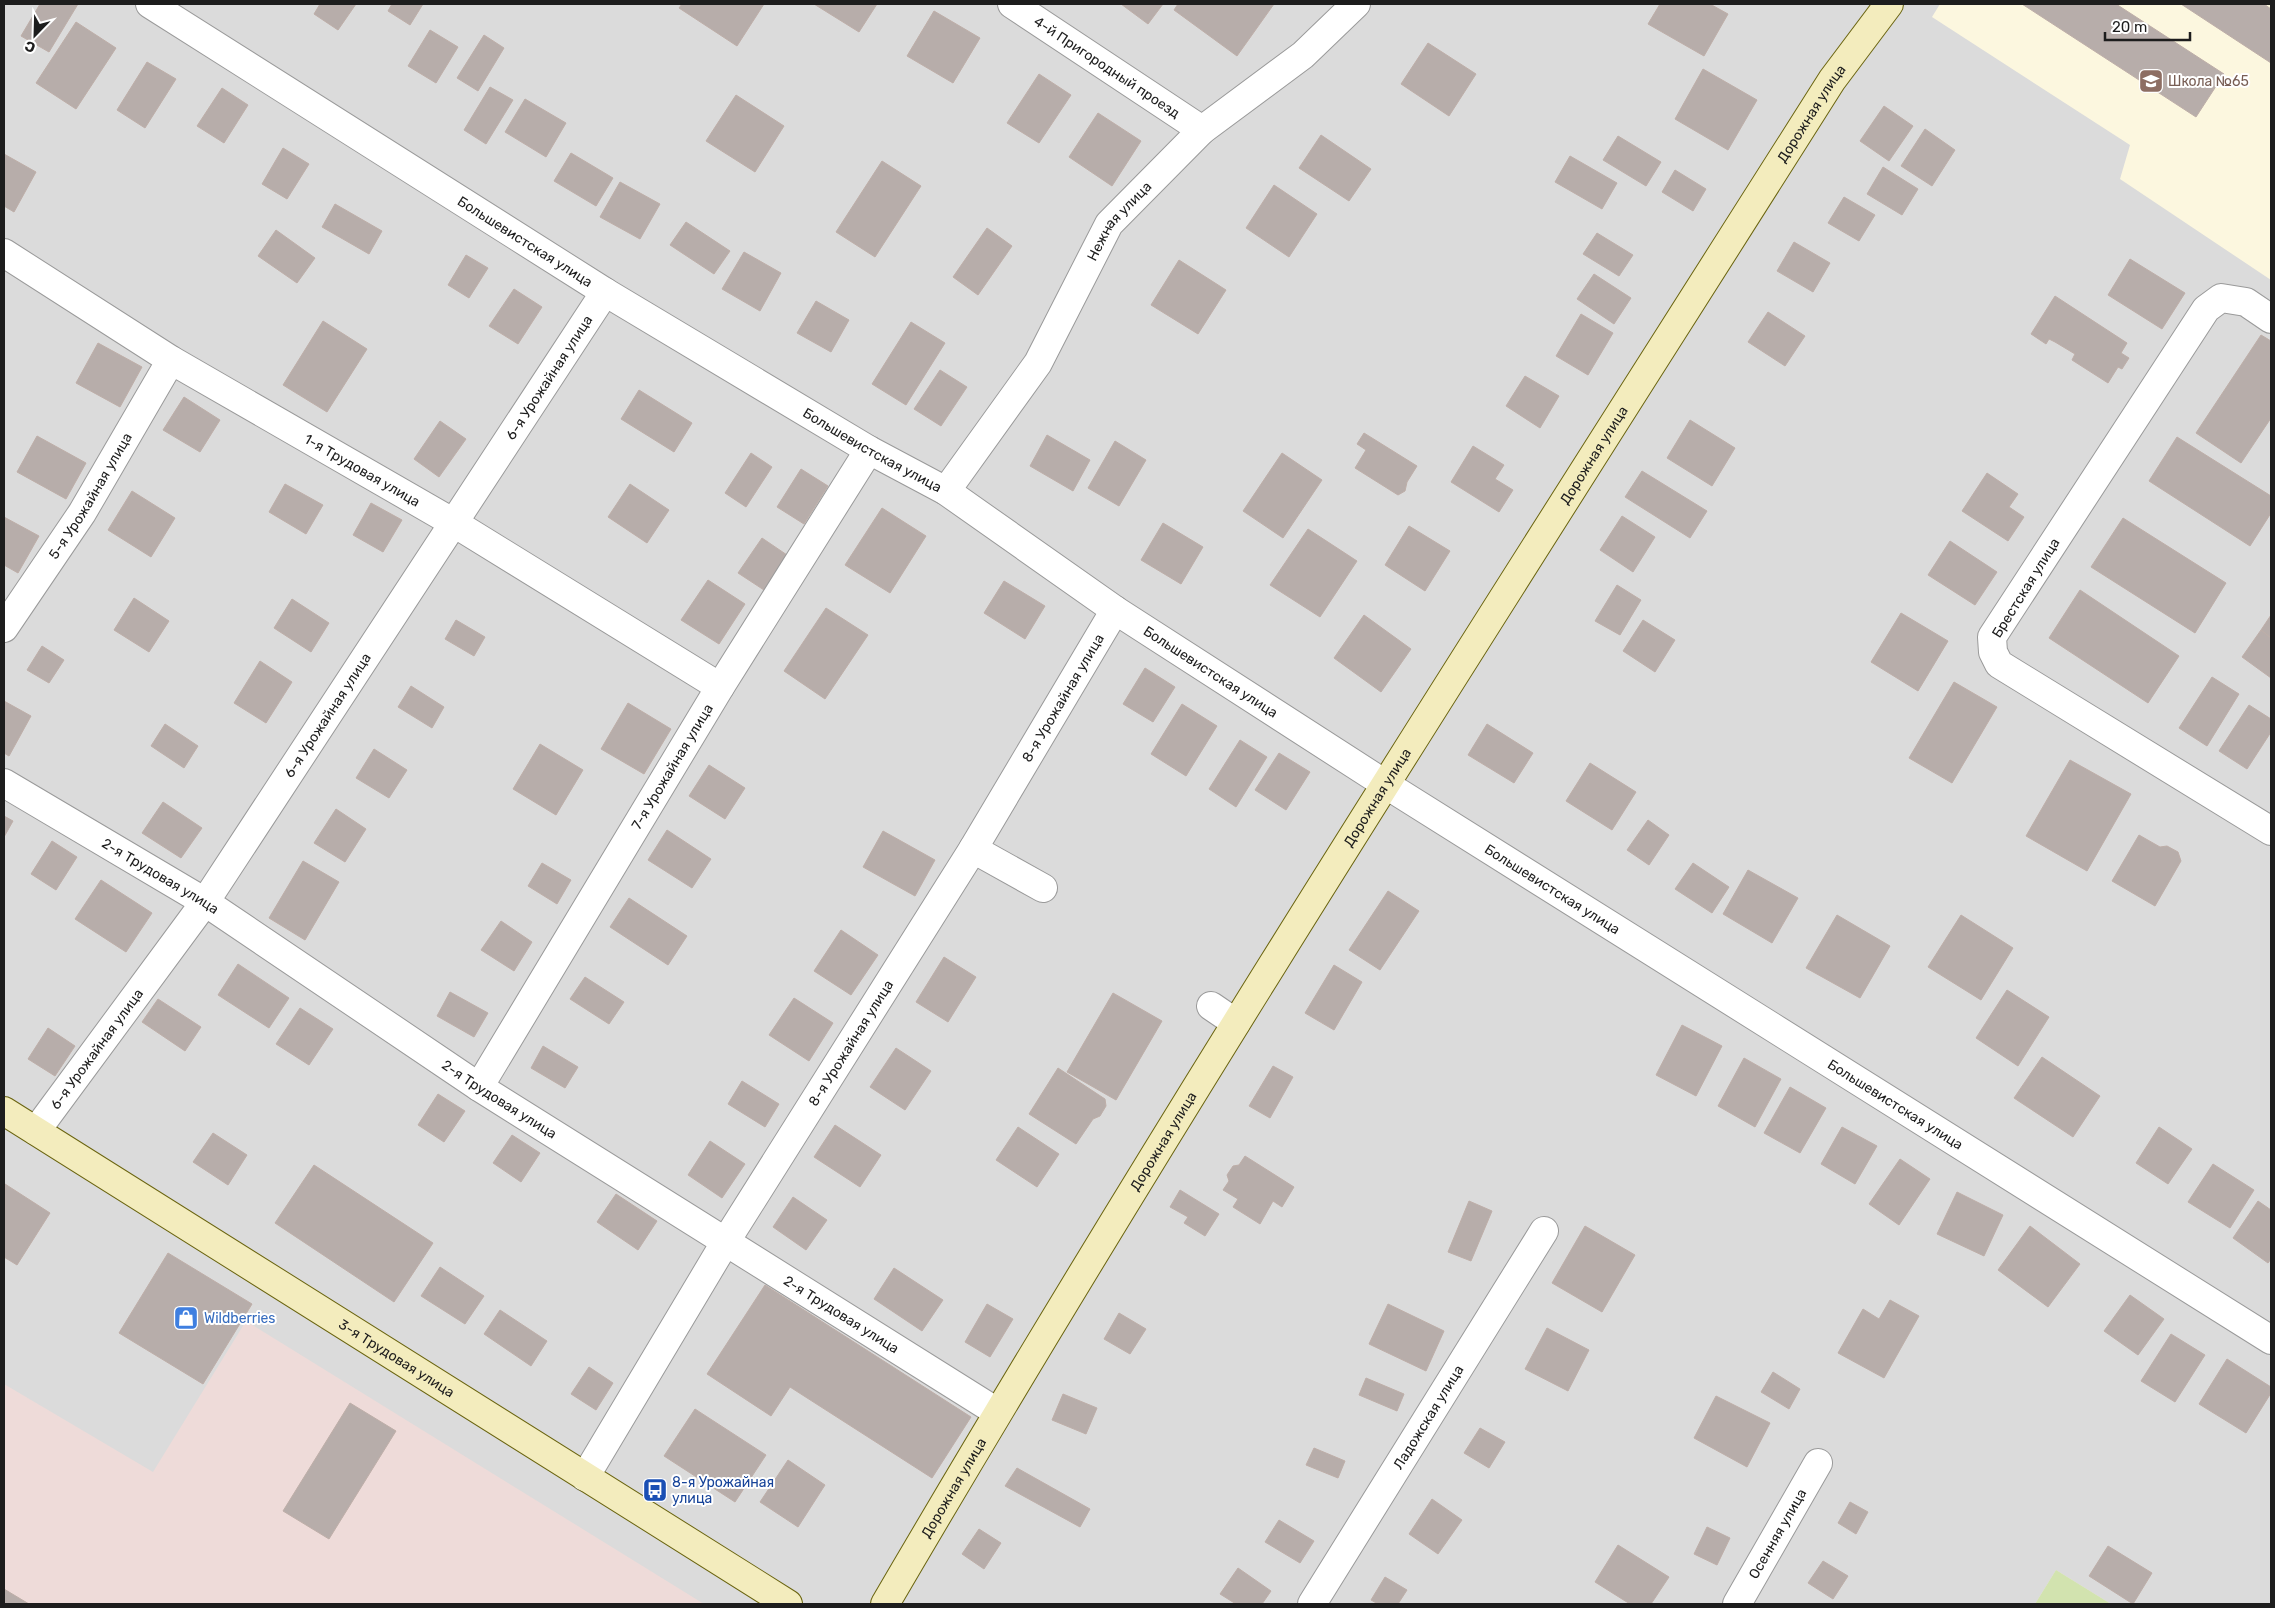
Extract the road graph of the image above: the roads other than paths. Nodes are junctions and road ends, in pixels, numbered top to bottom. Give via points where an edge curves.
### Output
1 (150, 4) edge
2 (1012, 4) edge
3 (1356, 4) edge
4 (1889, 4) edge
5 (1202, 130) junction
6 (4, 253) edge
7 (605, 292) junction
8 (2271, 319) edge
9 (171, 360) junction
10 (869, 450) junction
11 (946, 491) junction
12 (454, 523) junction
13 (1115, 610) junction
14 (4, 628) edge
15 (720, 687) junction
16 (4, 783) edge
17 (1386, 784) junction
18 (2271, 831) edge
19 (974, 849) junction
20 (1043, 888) dead end
21 (205, 902) junction
22 (1211, 1006) dead end
23 (1236, 1024) junction
24 (479, 1087) junction
25 (4, 1111) edge
26 (36, 1131) junction
27 (1544, 1231) dead end
28 (726, 1241) junction
29 (2271, 1340) edge
30 (997, 1412) junction
31 (1818, 1463) dead end
32 (585, 1476) junction
33 (788, 1604) edge
34 (885, 1604) edge
35 (1312, 1604) edge
36 (1737, 1604) edge

1 - 7 street, Большевистская улица
2 - 5 street, 4-й Пригородный проезд
3 - 5 street, Нежная улица via 1303,55
4 - 17 street, Дорожная улица via 1832,80
5 - 11 street, Нежная улица via 1109,224 1038,363
6 - 9 street, 1-я Трудовая улица
7 - 10 street, Большевистская улица
7 - 12 street, 6-я Урожайная улица
8 - 18 street, Брестская улица via 2246,302 2221,298 2206,309 1992,637 1993,652 1999,664
9 - 12 street, 1-я Трудовая улица
9 - 14 street, 5-я Урожайная улица via 82,513
10 - 11 street, Большевистская улица
10 - 15 street, 7-я Урожайная улица
11 - 13 street, Большевистская улица
12 - 15 street, 1-я Трудовая улица
12 - 21 street, 6-я Урожайная улица
13 - 17 street, Большевистская улица
13 - 19 street, 8-я Урожайная улица
15 - 24 street, 7-я Урожайная улица
16 - 21 street, 2-я Трудовая улица
17 - 23 street, Дорожная улица
17 - 29 street, Большевистская улица
19 - 20 street
19 - 28 street, 8-я Урожайная улица
21 - 24 street, 2-я Трудовая улица
21 - 26 street, 6-я Урожайная улица
22 - 23 street
23 - 30 street, Дорожная улица
24 - 28 street, 2-я Трудовая улица
25 - 26 street, 3-я Трудовая улица
26 - 32 street, 3-я Трудовая улица
27 - 35 street, Ладожская улица
28 - 30 street, 2-я Трудовая улица
28 - 32 street, 8-я Урожайная улица
30 - 34 street, Дорожная улица
31 - 36 street, Осенняя улица
32 - 33 street, 3-я Трудовая улица

